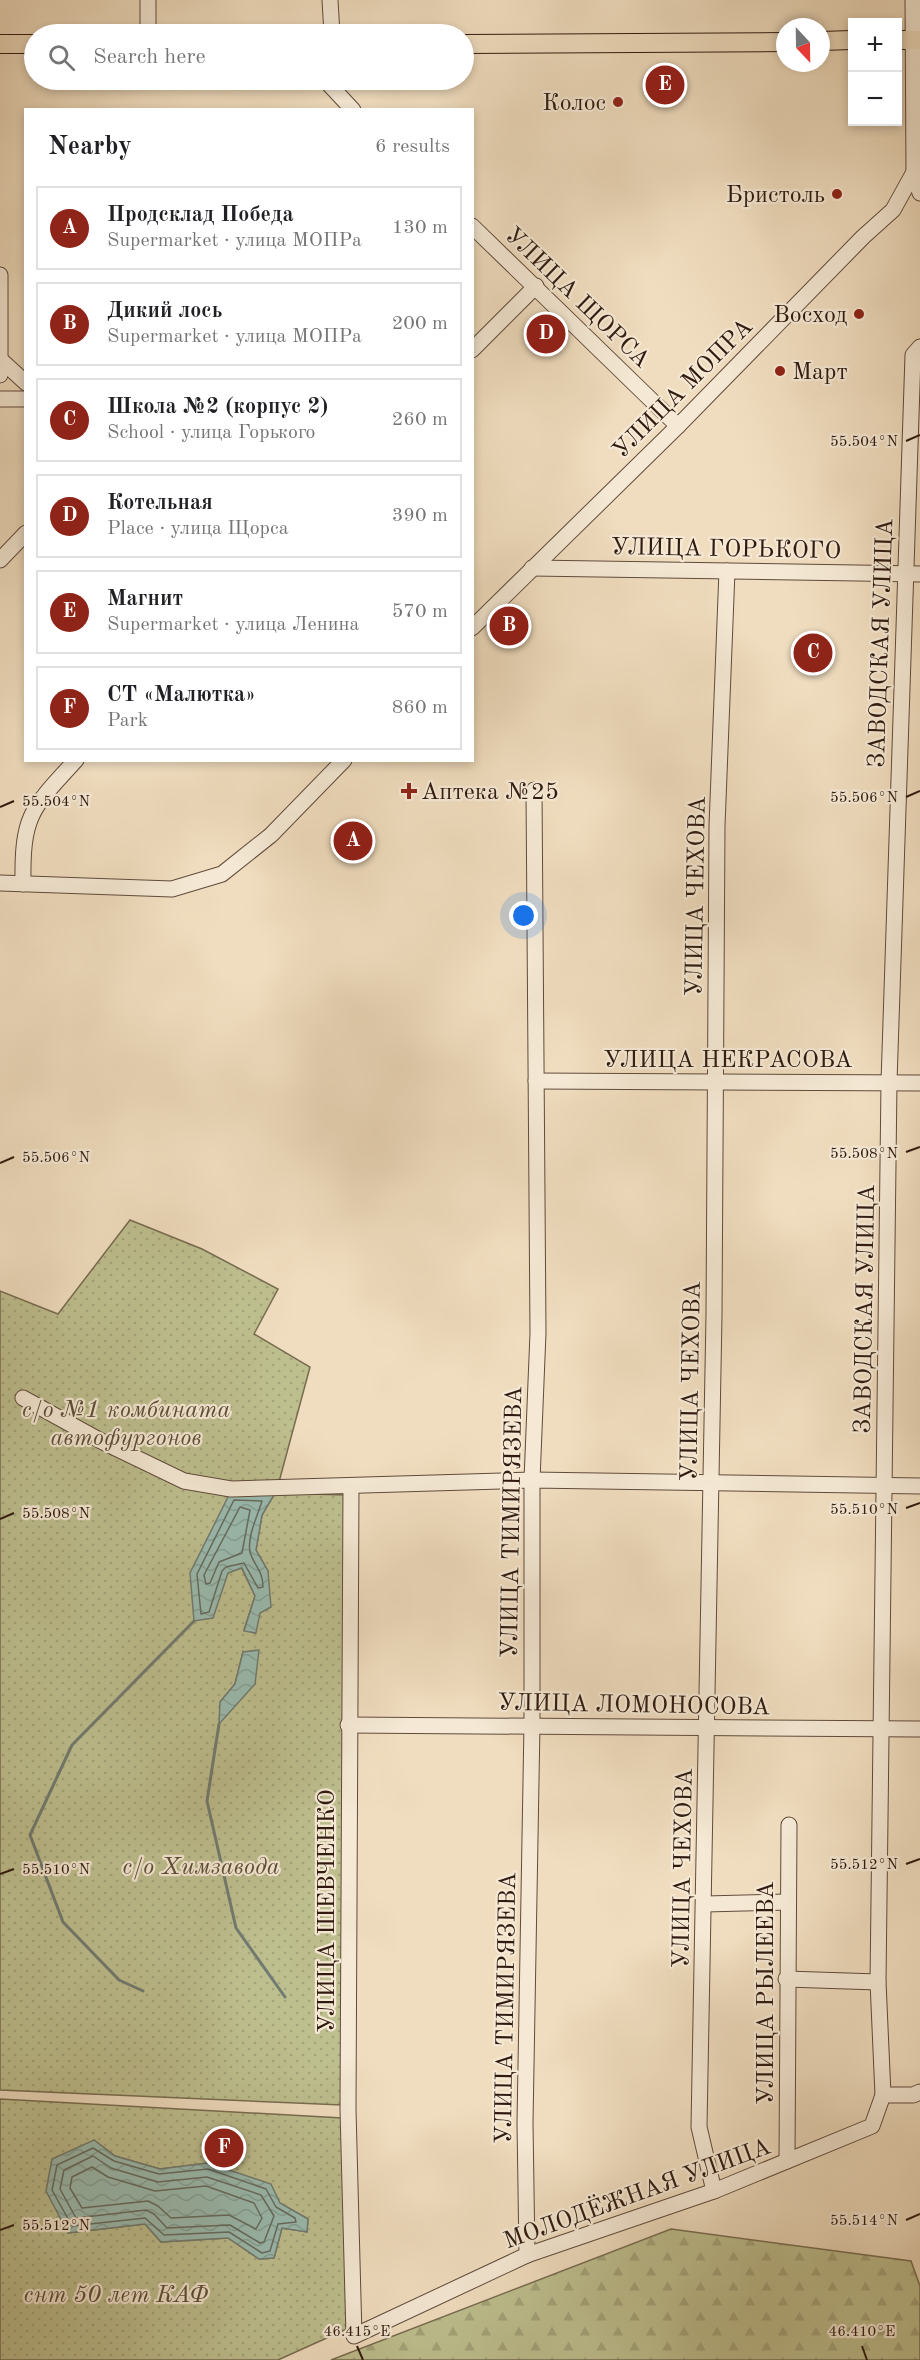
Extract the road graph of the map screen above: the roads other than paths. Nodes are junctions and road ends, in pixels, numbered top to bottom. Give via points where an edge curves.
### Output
1 (148, 0) edge
2 (330, 0) edge
3 (913, 0) edge
4 (148, 24) edge
5 (331, 24) edge
6 (848, 40) edge
7 (910, 40) edge
8 (830, 41) edge
9 (776, 42) edge
10 (0, 44) edge
11 (24, 44) edge
12 (474, 44) edge
13 (334, 90) edge
14 (351, 108) edge
15 (914, 172) junction
16 (920, 193) edge
17 (474, 228) edge
18 (0, 275) edge
19 (536, 286) junction
20 (920, 347) edge
21 (474, 348) edge
22 (1, 368) edge
23 (24, 382) edge
24 (0, 399) edge
25 (24, 399) edge
26 (678, 426) junction
27 (24, 535) edge
28 (0, 560) edge
29 (532, 568) junction
30 (727, 571) junction
31 (904, 573) junction
32 (920, 574) edge
33 (474, 626) edge
34 (74, 762) edge
35 (342, 762) edge
36 (534, 790) dead end
37 (0, 883) edge
38 (23, 884) junction
39 (536, 1081) junction
40 (716, 1081) junction
41 (889, 1082) junction
42 (920, 1083) edge
43 (23, 1398) dead end
44 (532, 1480) junction
45 (710, 1482) junction
46 (351, 1486) junction
47 (884, 1486) junction
48 (920, 1486) edge
49 (532, 1724) junction
50 (348, 1725) junction
51 (707, 1728) junction
52 (882, 1729) junction
53 (920, 1729) edge
54 (789, 1825) dead end
55 (788, 1902) junction
56 (705, 1904) junction
57 (786, 1979) junction
58 (878, 1982) junction
59 (920, 2092) edge
60 (883, 2095) junction
61 (787, 2162) junction
62 (714, 2191) junction
63 (527, 2255) junction
64 (354, 2336) joint

1 - 4 street
2 - 5 street
3 - 7 street
6 - 8 main road
7 - 15 street
9 - 12 main road
10 - 11 main road
13 - 14 street
15 - 16 street
15 - 26 street, УЛИЦА МОПРА via 893,210
17 - 19 street, УЛИЦА ЩОРСА
18 - 22 street
19 - 21 street
19 - 26 street, УЛИЦА ЩОРСА
20 - 31 street, ЗАВОДСКАЯ УЛИЦА via 913,355
22 - 23 street
24 - 25 street
26 - 29 street, УЛИЦА МОПРА
27 - 28 street
29 - 30 street, УЛИЦА ГОРЬКОГО
29 - 33 street, УЛИЦА МОПРА
30 - 31 street, УЛИЦА ГОРЬКОГО
30 - 40 street, УЛИЦА ЧЕХОВА via 717,826
31 - 32 street, УЛИЦА ГОРЬКОГО
31 - 41 street, ЗАВОДСКАЯ УЛИЦА
34 - 38 street via 40,800 26,827 22,843
35 - 38 street via 271,835 222,874 172,889
36 - 39 street, УЛИЦА ТИМИРЯЗЕВА
37 - 38 street
39 - 40 street, УЛИЦА НЕКРАСОВА
39 - 44 street, УЛИЦА ТИМИРЯЗЕВА via 538,1333
40 - 41 street, УЛИЦА НЕКРАСОВА
40 - 45 street, УЛИЦА ЧЕХОВА
41 - 42 street, УЛИЦА НЕКРАСОВА
41 - 47 street, ЗАВОДСКАЯ УЛИЦА
43 - 46 street via 184,1480 231,1489
44 - 45 street
44 - 46 street
44 - 49 street, УЛИЦА ТИМИРЯЗЕВА
45 - 47 street
45 - 51 street, УЛИЦА ЧЕХОВА
46 - 50 street, УЛИЦА ШЕВЧЕНКО
47 - 48 street
47 - 52 street, ЗАВОДСКАЯ УЛИЦА
49 - 50 street, УЛИЦА ЛОМОНОСОВА
49 - 51 street, УЛИЦА ЛОМОНОСОВА
49 - 63 street, УЛИЦА ТИМИРЯЗЕВА via 525,2123
50 - 64 street, УЛИЦА ШЕВЧЕНКО via 348,2110
51 - 52 street, УЛИЦА ЛОМОНОСОВА
51 - 56 street, УЛИЦА ЧЕХОВА
52 - 53 street, УЛИЦА ЛОМОНОСОВА
52 - 58 street, ЗАВОДСКАЯ УЛИЦА
54 - 55 street, УЛИЦА РЫЛЕЕВА
55 - 56 street
55 - 57 street, УЛИЦА РЫЛЕЕВА
56 - 62 street, УЛИЦА ЧЕХОВА via 699,2127
57 - 58 street
57 - 61 street, УЛИЦА РЫЛЕЕВА
58 - 60 street, ЗАВОДСКАЯ УЛИЦА
59 - 60 street
60 - 61 street, МОЛОДЁЖНАЯ УЛИЦА via 872,2126
61 - 62 street, МОЛОДЁЖНАЯ УЛИЦА
62 - 63 street, МОЛОДЁЖНАЯ УЛИЦА
63 - 64 street, МОЛОДЁЖНАЯ УЛИЦА

